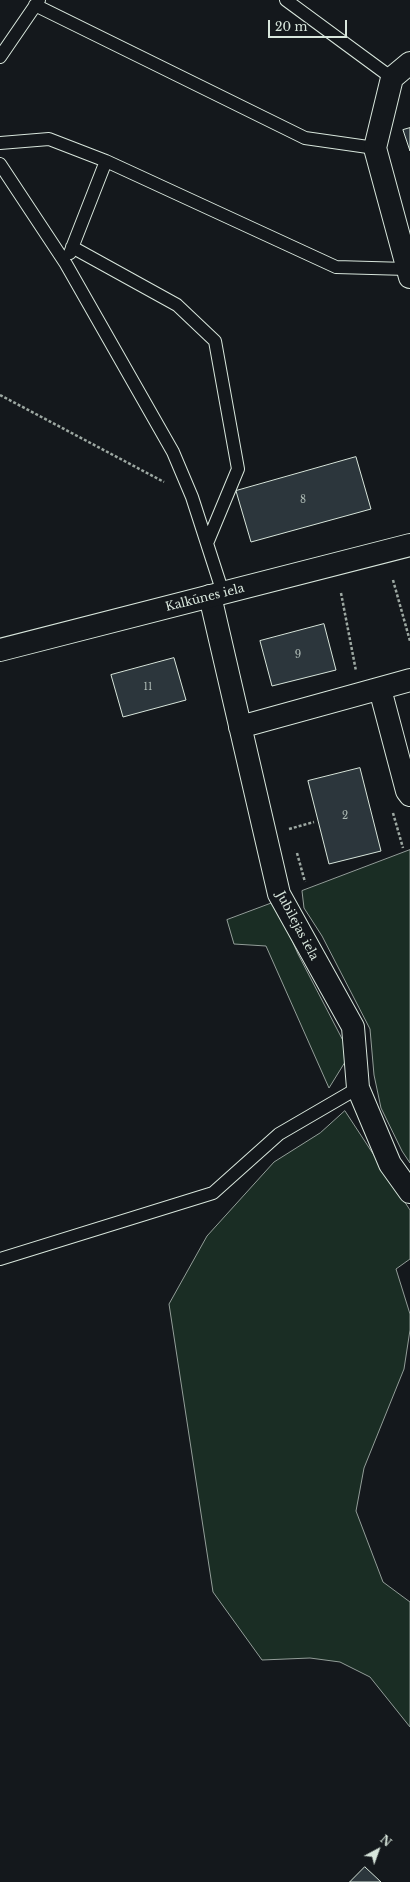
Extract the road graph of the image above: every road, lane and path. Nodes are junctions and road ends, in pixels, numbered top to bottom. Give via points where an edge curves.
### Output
1 (286, 0) edge
2 (37, 3) edge
3 (0, 57) edge
4 (410, 63) edge
5 (392, 78) junction
6 (0, 143) edge
7 (375, 148) junction
8 (106, 161) junction
9 (0, 164) edge
10 (72, 247) junction
11 (66, 264) junction
12 (409, 273) edge
13 (0, 395) edge
14 (192, 497) junction
15 (208, 541) junction
16 (410, 545) edge
17 (393, 580) dead end
18 (216, 595) junction
19 (410, 640) edge
20 (0, 650) edge
21 (410, 680) edge
22 (380, 689) junction
23 (240, 727) junction
24 (410, 795) edge
25 (358, 1088) junction
26 (410, 1192) edge
27 (0, 1259) edge

1 - 5 lane
2 - 3 lane
2 - 7 lane via 305,138
4 - 5 street
5 - 7 street
6 - 8 lane via 49,139
7 - 12 street
8 - 10 lane
8 - 12 lane via 336,266
9 - 11 lane
10 - 11 lane
10 - 15 lane via 178,305 215,341 238,469
11 - 14 lane via 173,452
13 - 14 path
14 - 15 lane
15 - 18 lane
16 - 18 street, Kalkūnes iela
17 - 19 path
18 - 20 street, Kalkūnes iela
18 - 23 street, Jubilejas iela
21 - 22 street
22 - 23 street
22 - 24 street
23 - 25 street, Jubilejas iela via 279,894 353,1028
25 - 26 street, Jubilejas iela via 390,1164
25 - 27 lane via 279,1134 213,1193

